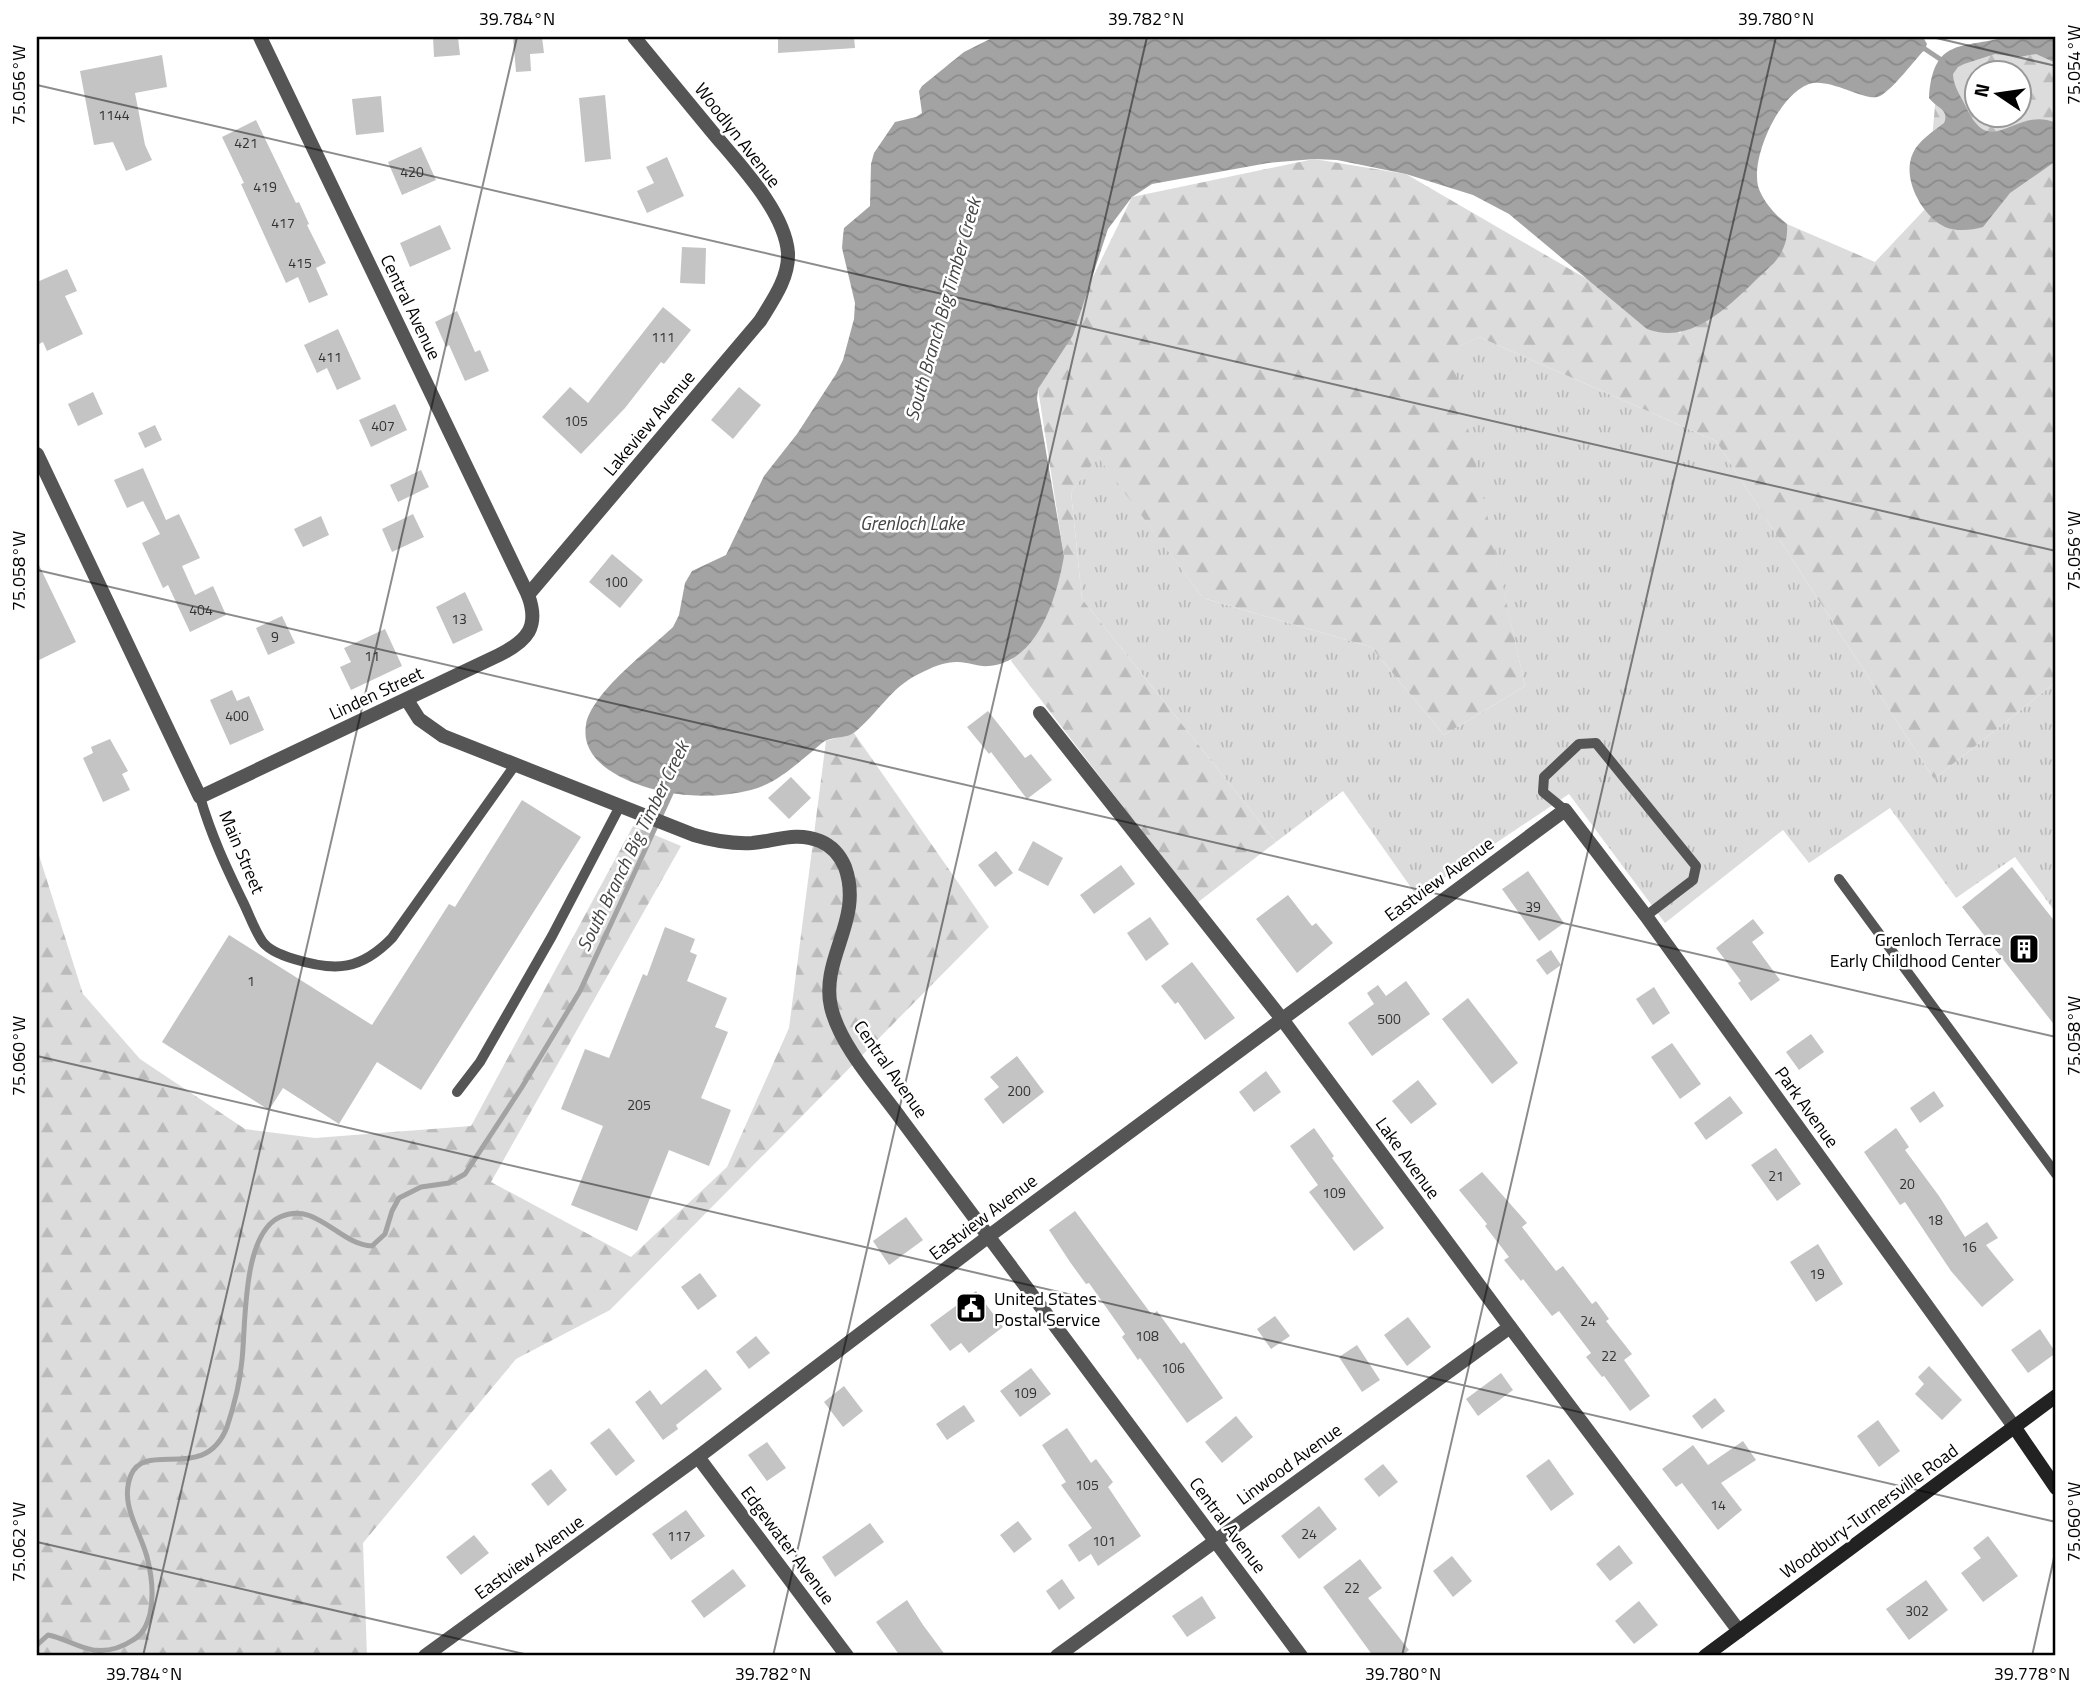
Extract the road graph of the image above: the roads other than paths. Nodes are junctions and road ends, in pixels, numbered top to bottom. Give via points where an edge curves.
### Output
1 (260, 37) edge
2 (634, 37) edge
3 (786, 268) joint
4 (37, 454) edge
5 (528, 595) junction
6 (407, 700) junction
7 (1040, 713) dead end
8 (515, 765) junction
9 (200, 797) junction
10 (620, 806) junction
11 (1565, 810) junction
12 (1839, 879) dead end
13 (1646, 916) junction
14 (1282, 1018) junction
15 (457, 1092) dead end
16 (2056, 1174) edge
17 (989, 1236) junction
18 (1510, 1327) junction
19 (2056, 1396) edge
20 (2015, 1428) junction
21 (698, 1457) junction
22 (2056, 1488) edge
23 (1216, 1542) junction
24 (1739, 1631) junction
25 (425, 1656) edge
26 (847, 1656) edge
27 (1057, 1656) edge
28 (1301, 1656) edge
29 (1705, 1656) edge

1 - 5 street, Central Avenue
2 - 3 street, Woodlyn Avenue via 775,214 786,239
3 - 5 street, Lakeview Avenue via 781,287 760,321
4 - 9 street, Main Street
5 - 6 street, Linden Street via 531,627 520,643
6 - 8 street, Central Avenue via 419,719 443,736
6 - 9 street, Linden Street
7 - 14 street, Lake Avenue
8 - 9 lane, Main Street via 392,938 379,951 345,966 320,967 284,956 263,943 209,832
8 - 10 street, Central Avenue
10 - 15 lane via 571,903 480,1062
10 - 17 street, Central Avenue via 722,843 756,843 793,835 833,848 847,874 851,904 830,987 836,1022 901,1119
11 - 13 street, Park Avenue
11 - 13 lane via 1544,792 1544,776 1579,744 1596,743 1696,866 1693,880
11 - 14 street, Eastview Avenue
12 - 16 lane
13 - 20 street, Park Avenue
14 - 17 street, Eastview Avenue
14 - 18 street, Lake Avenue
17 - 21 street, Eastview Avenue
17 - 23 street, Central Avenue
18 - 23 street, Linwood Avenue
18 - 24 street, Lake Avenue
19 - 20 main road, Woodbury-Turnersville Road
20 - 22 main road
20 - 24 main road, Woodbury-Turnersville Road
21 - 25 street, Eastview Avenue
21 - 26 street, Edgewater Avenue
23 - 27 street, Linwood Avenue
23 - 28 street, Central Avenue
24 - 29 main road, Woodbury-Turnersville Road

